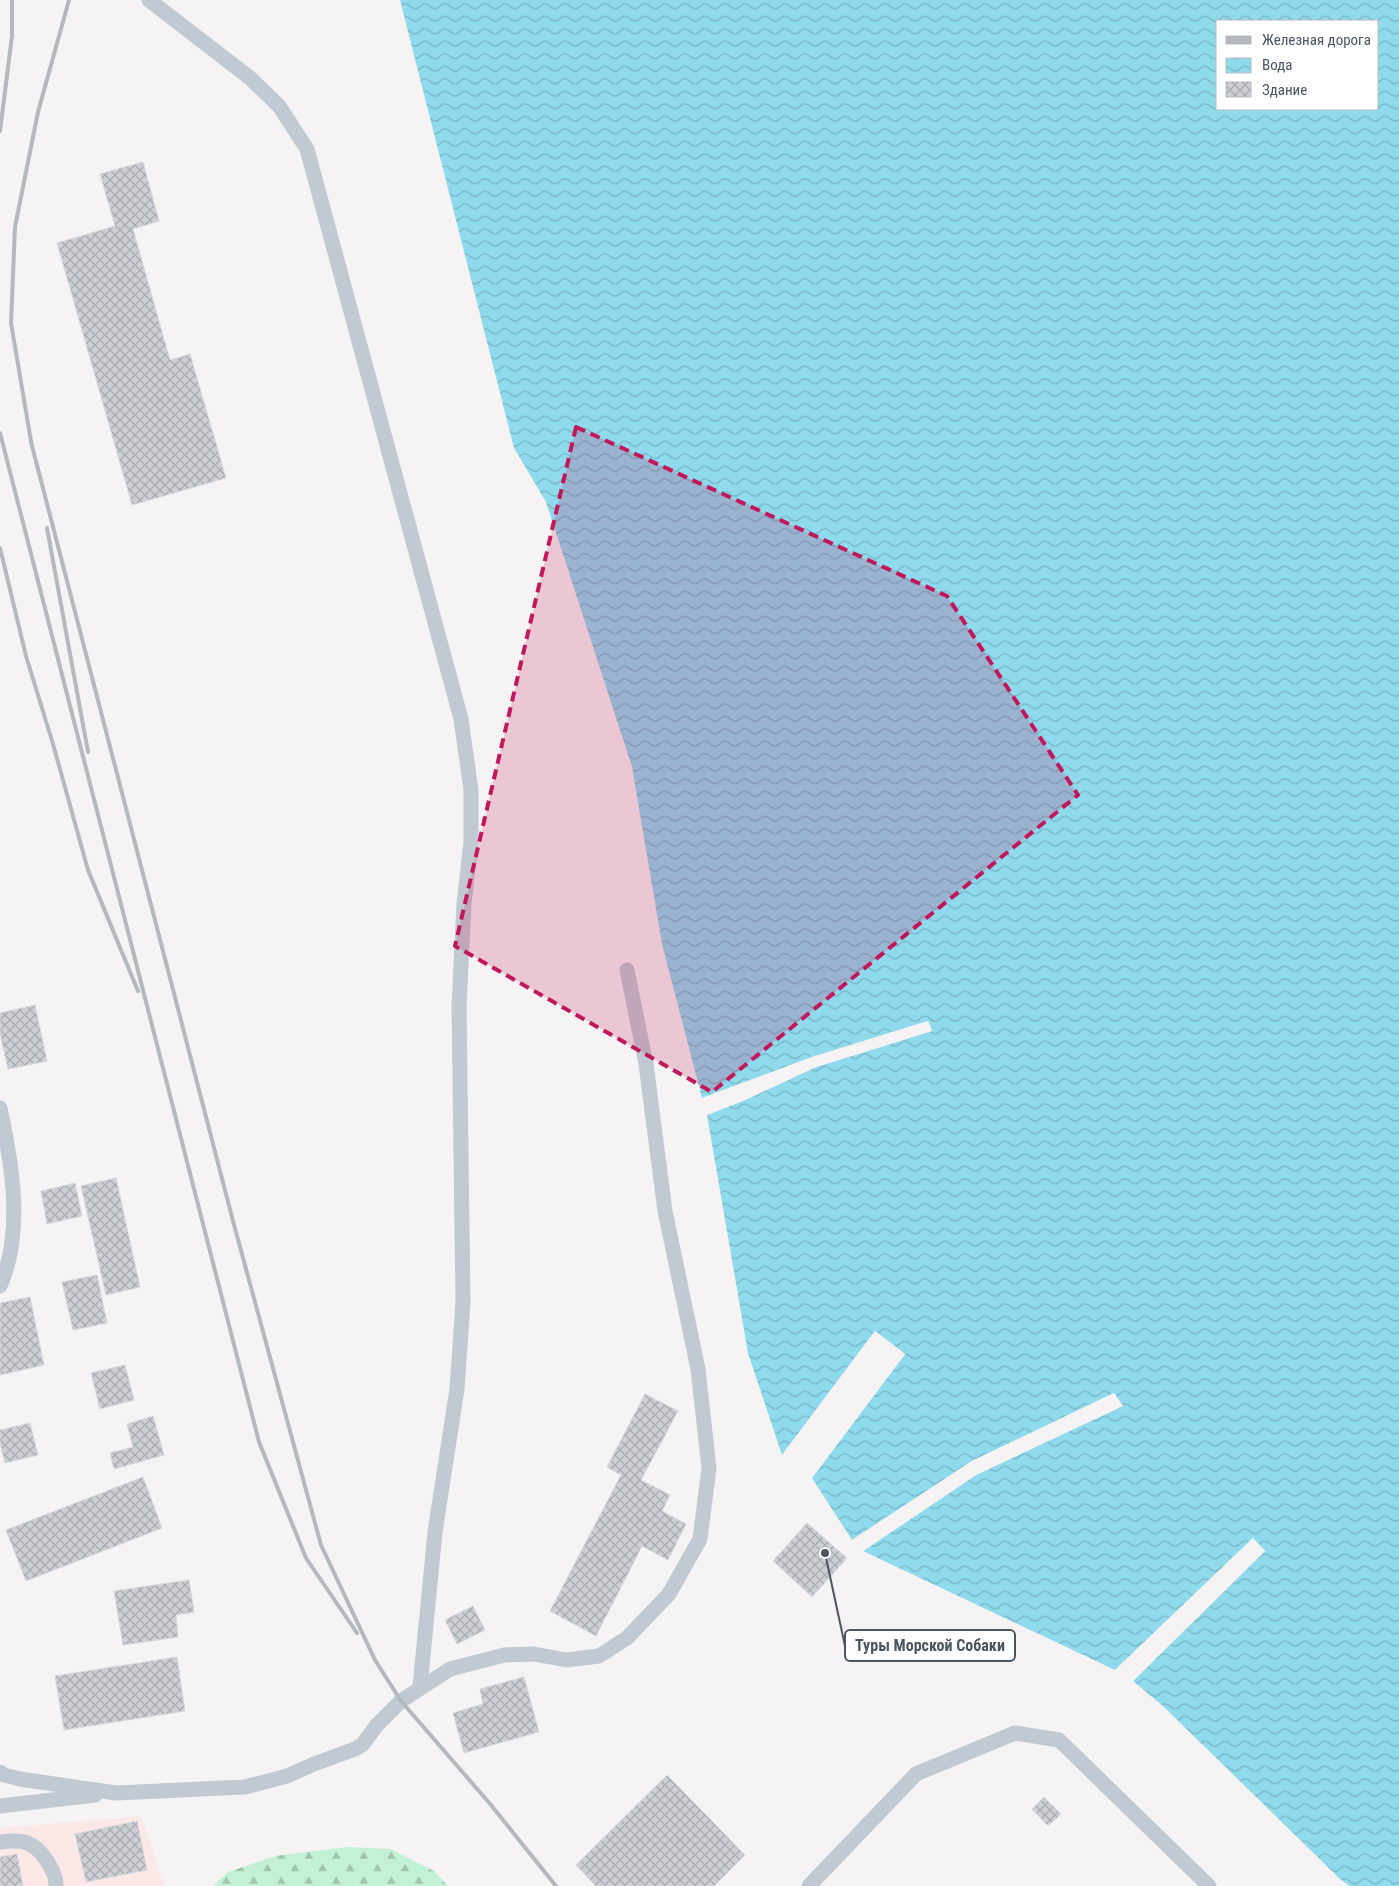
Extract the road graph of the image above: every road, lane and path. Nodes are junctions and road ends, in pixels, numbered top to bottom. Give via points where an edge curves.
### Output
1 (149, 0) edge
2 (627, 970) dead end
3 (0, 1108) edge
4 (0, 1286) edge
5 (420, 1688) junction
6 (0, 1772) edge
7 (116, 1793) junction
8 (0, 1806) edge
9 (0, 1842) edge
10 (56, 1886) edge
11 (809, 1886) edge
12 (1209, 1886) edge

1 - 5 lane via 250,78 279,106 307,149 461,719 471,790 472,842 464,904 460,1005 463,1302 456,1389 435,1532
2 - 5 lane via 646,1064 665,1211 698,1369 709,1468 700,1539 669,1594 628,1638 598,1656 566,1660 534,1654 504,1655 450,1668
3 - 4 lane via 14,1198 10,1254
5 - 7 lane via 401,1701 362,1745 286,1776 245,1787
6 - 7 lane via 20,1779
7 - 8 lane
9 - 10 lane via 29,1842 40,1850 56,1876
11 - 12 lane via 916,1774 1015,1733 1059,1740

